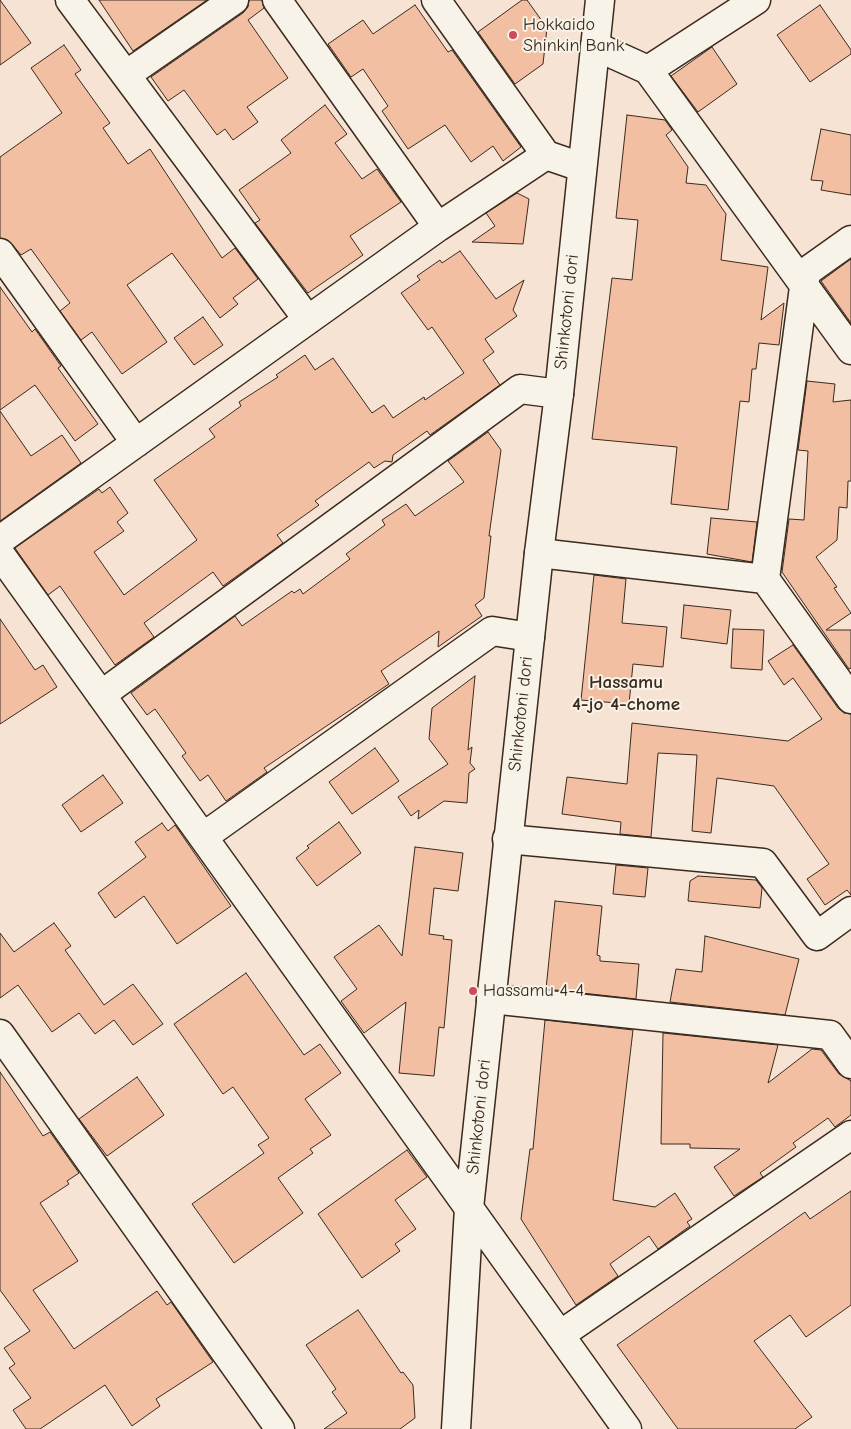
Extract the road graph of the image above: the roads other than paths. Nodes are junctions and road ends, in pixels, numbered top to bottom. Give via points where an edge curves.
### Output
1 (70, 0) edge
2 (234, 0) edge
3 (277, 0) edge
4 (436, 0) edge
5 (600, 0) edge
6 (756, 0) edge
7 (595, 46) junction
8 (648, 70) junction
9 (126, 75) junction
10 (546, 155) junction
11 (581, 167) junction
12 (438, 227) junction
13 (851, 240) edge
14 (0, 252) edge
15 (804, 287) junction
16 (308, 320) junction
17 (851, 350) edge
18 (559, 394) junction
19 (136, 443) junction
20 (0, 540) edge
21 (539, 552) junction
22 (0, 554) edge
23 (765, 579) junction
24 (530, 637) junction
25 (101, 695) junction
26 (851, 699) edge
27 (203, 837) junction
28 (508, 839) junction
29 (851, 911) edge
30 (490, 999) junction
31 (0, 1034) edge
32 (851, 1064) edge
33 (851, 1136) edge
34 (469, 1208) junction
35 (560, 1335) junction
36 (451, 1427) edge
37 (280, 1429) edge
38 (627, 1429) edge

1 - 9 street
2 - 9 street
3 - 12 street
4 - 10 street
5 - 7 street, Shinkotoni dori
6 - 8 street
7 - 8 street
7 - 11 street, Shinkotoni dori
8 - 15 street
9 - 16 street
10 - 11 street
10 - 12 street
11 - 18 street, Shinkotoni dori
12 - 16 street
13 - 15 street via 806,272
14 - 19 street
15 - 17 street
15 - 23 street
16 - 19 street
18 - 21 street, Shinkotoni dori
18 - 25 street via 520,389
19 - 20 street
21 - 23 street
21 - 24 street, Shinkotoni dori
22 - 25 street
23 - 26 street
24 - 27 street via 492,631
24 - 28 street, Shinkotoni dori
25 - 27 street
27 - 34 street
28 - 29 street via 763,863 817,936
28 - 30 street, Shinkotoni dori
30 - 32 street via 830,1035
30 - 34 street, Shinkotoni dori
31 - 37 street
33 - 35 street
34 - 35 street
34 - 36 street, Shinkotoni dori
35 - 38 street

